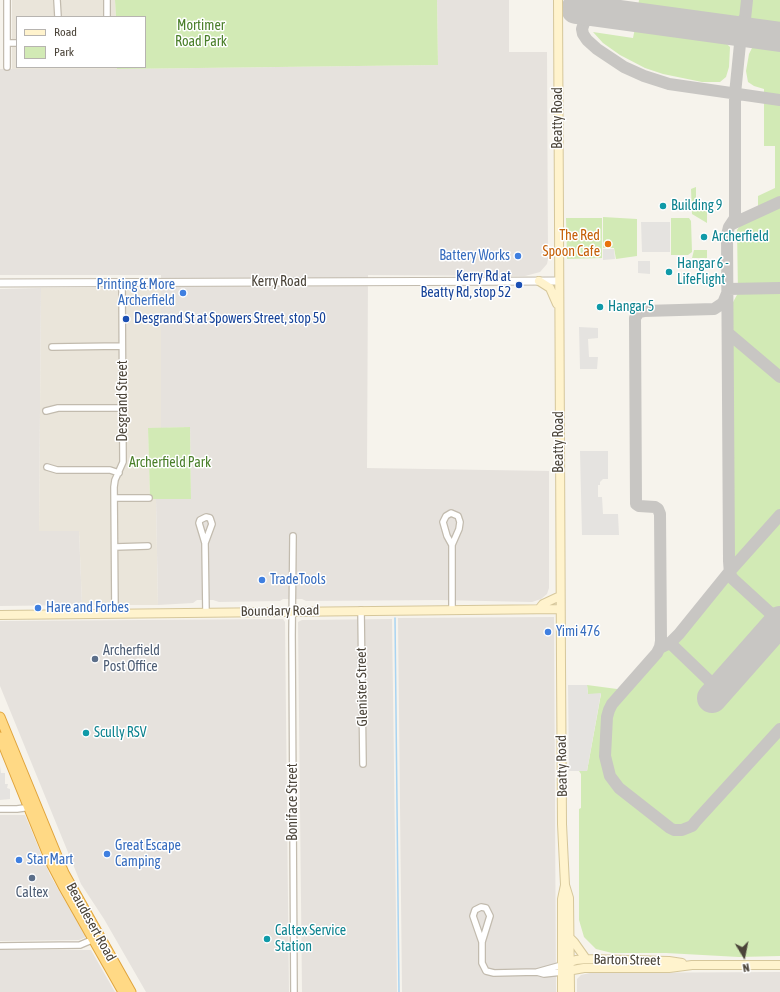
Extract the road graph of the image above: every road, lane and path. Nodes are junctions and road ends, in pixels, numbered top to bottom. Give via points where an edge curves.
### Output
1 (7, 0) edge
2 (58, 0) edge
3 (107, 0) edge
4 (558, 0) edge
5 (58, 16) edge
6 (107, 16) edge
7 (7, 43) junction
8 (16, 43) edge
9 (7, 67) dead end
10 (539, 281) junction
11 (559, 281) junction
12 (0, 283) edge
13 (122, 283) junction
14 (559, 321) junction
15 (122, 346) junction
16 (52, 347) dead end
17 (123, 408) junction
18 (46, 411) dead end
19 (47, 467) dead end
20 (118, 473) junction
21 (115, 498) junction
22 (149, 498) dead end
23 (293, 536) dead end
24 (205, 544) dead end
25 (452, 545) junction
26 (148, 546) dead end
27 (115, 547) junction
28 (560, 596) junction
29 (452, 609) junction
30 (539, 609) junction
31 (560, 609) junction
32 (361, 610) junction
33 (292, 611) junction
34 (115, 613) junction
35 (206, 613) junction
36 (0, 615) edge
37 (0, 717) edge
38 (0, 737) edge
39 (363, 764) dead end
40 (32, 807) junction
41 (0, 810) edge
42 (565, 885) junction
43 (96, 938) junction
44 (570, 938) junction
45 (482, 942) junction
46 (0, 946) edge
47 (586, 959) junction
48 (692, 965) junction
49 (780, 965) edge
50 (566, 967) junction
51 (123, 992) edge
52 (131, 992) edge
53 (294, 992) edge
54 (562, 992) edge
55 (570, 992) edge

1 - 7 street
2 - 5 street
3 - 6 street
4 - 11 main road, Beatty Road
7 - 8 street
7 - 9 street
10 - 11 street, Kerry Road
10 - 13 street, Kerry Road
10 - 14 main road via 550,288 554,295
11 - 14 main road, Beatty Road
12 - 13 street, Kerry Road
13 - 15 street, Desgrand Street
14 - 28 main road, Beatty Road
15 - 16 street
15 - 17 street, Desgrand Street
17 - 18 street via 58,408
17 - 20 street, Desgrand Street via 123,462
19 - 20 street via 57,470 110,470
20 - 21 street, Desgrand Street via 114,483
21 - 22 street
21 - 27 street, Desgrand Street
23 - 33 street, Boniface Street
24 - 35 street
25 - 25 street via 443,522 451,513 458,516 460,522
25 - 29 street
26 - 27 street
27 - 34 street, Desgrand Street
28 - 30 main road via 543,604
28 - 31 main road, Beatty Road
29 - 30 main road, Boundary Road
29 - 32 main road, Boundary Road
30 - 31 main road, Boundary Road
31 - 42 main road, Beatty Road
32 - 33 main road, Boundary Road
32 - 39 street, Glenister Street
33 - 35 main road, Boundary Road
33 - 53 street, Boniface Street
34 - 35 main road, Boundary Road
34 - 36 main road, Boundary Road
37 - 40 highway, Beaudesert Road
38 - 40 highway, Beaudesert Road
40 - 41 street
40 - 43 highway, Beaudesert Road
42 - 44 main road, Beatty Road via 569,898
42 - 50 main road, Beatty Road via 562,899
43 - 46 street via 80,945
43 - 51 highway, Beaudesert Road
43 - 52 highway, Beaudesert Road
44 - 47 main road
44 - 50 main road, Beatty Road
45 - 45 street via 473,916 475,910 481,907 486,908 490,916
45 - 50 street via 482,961 485,970 489,972 537,972
47 - 48 main road, Barton Street via 669,961
47 - 50 main road, Barton Street
48 - 49 main road, Barton Street
48 - 50 main road, Barton Street via 669,968
50 - 54 main road, Beatty Road
50 - 55 main road, Beatty Road

